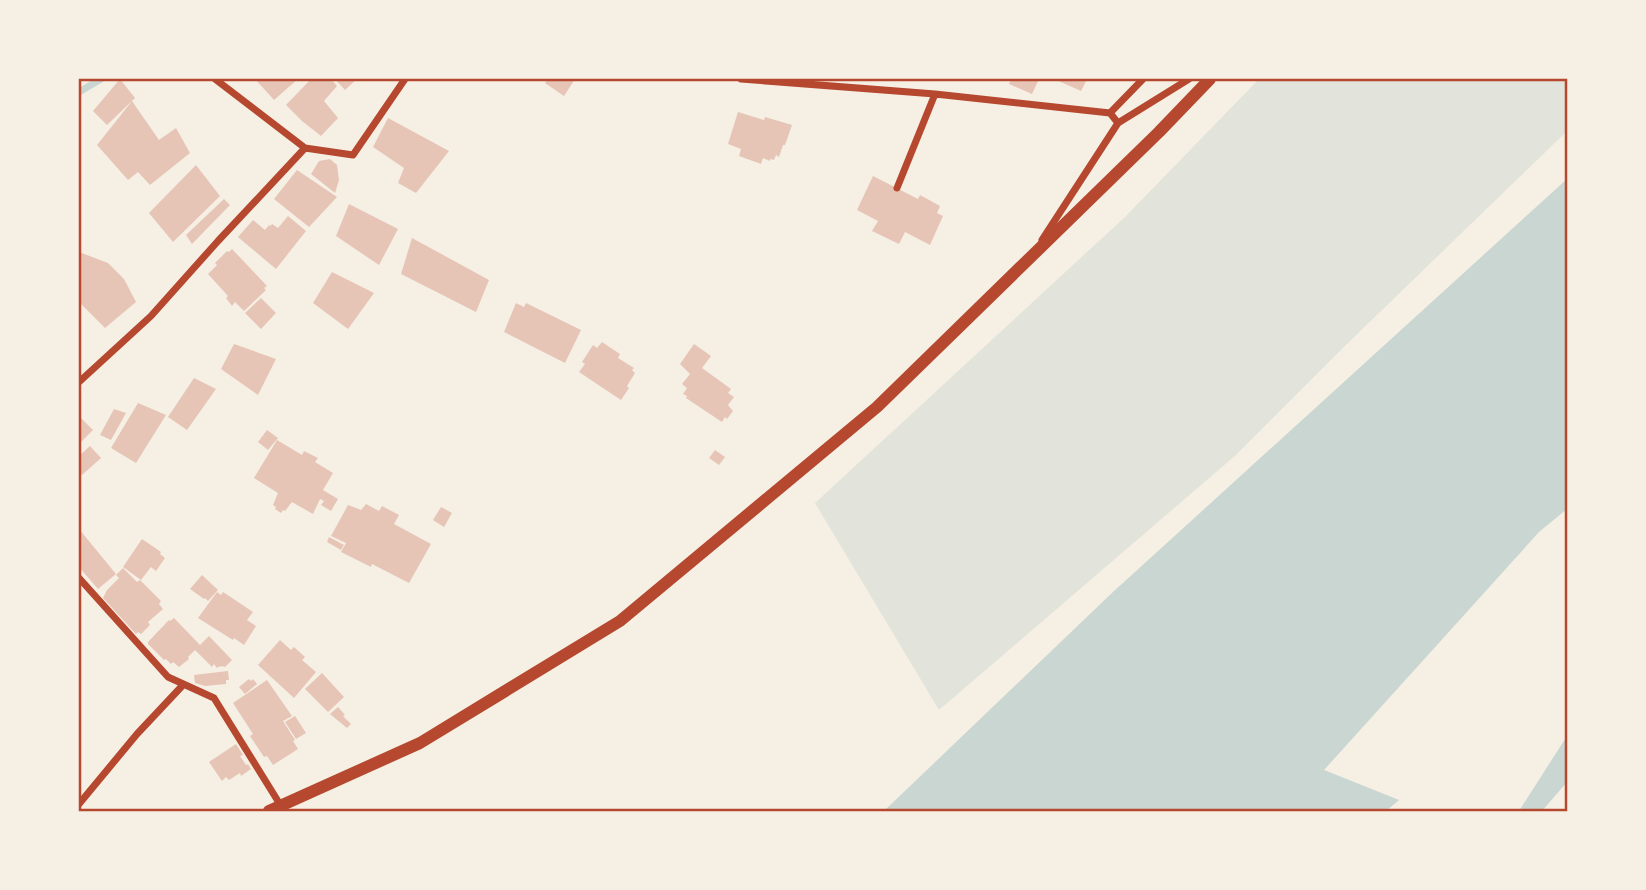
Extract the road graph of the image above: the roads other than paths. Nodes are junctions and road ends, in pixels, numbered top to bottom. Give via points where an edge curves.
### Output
1 (215, 79) edge
2 (405, 79) edge
3 (741, 79) edge
4 (1143, 79) edge
5 (1189, 79) edge
6 (1210, 79) edge
7 (935, 94) junction
8 (1110, 114) junction
9 (1118, 123) junction
10 (305, 148) junction
11 (897, 188) dead end
12 (1031, 257) junction
13 (79, 382) edge
14 (79, 578) edge
15 (183, 685) junction
16 (79, 804) edge
17 (275, 809) edge

1 - 10 street
2 - 10 street via 353,156
3 - 7 street
4 - 8 street
5 - 9 street
6 - 12 main road
7 - 8 street
7 - 11 street
8 - 9 street
9 - 12 street
10 - 13 street via 151,316
12 - 17 main road via 877,407 620,621 420,743
14 - 15 street via 168,677
15 - 16 street
15 - 17 street via 214,698

